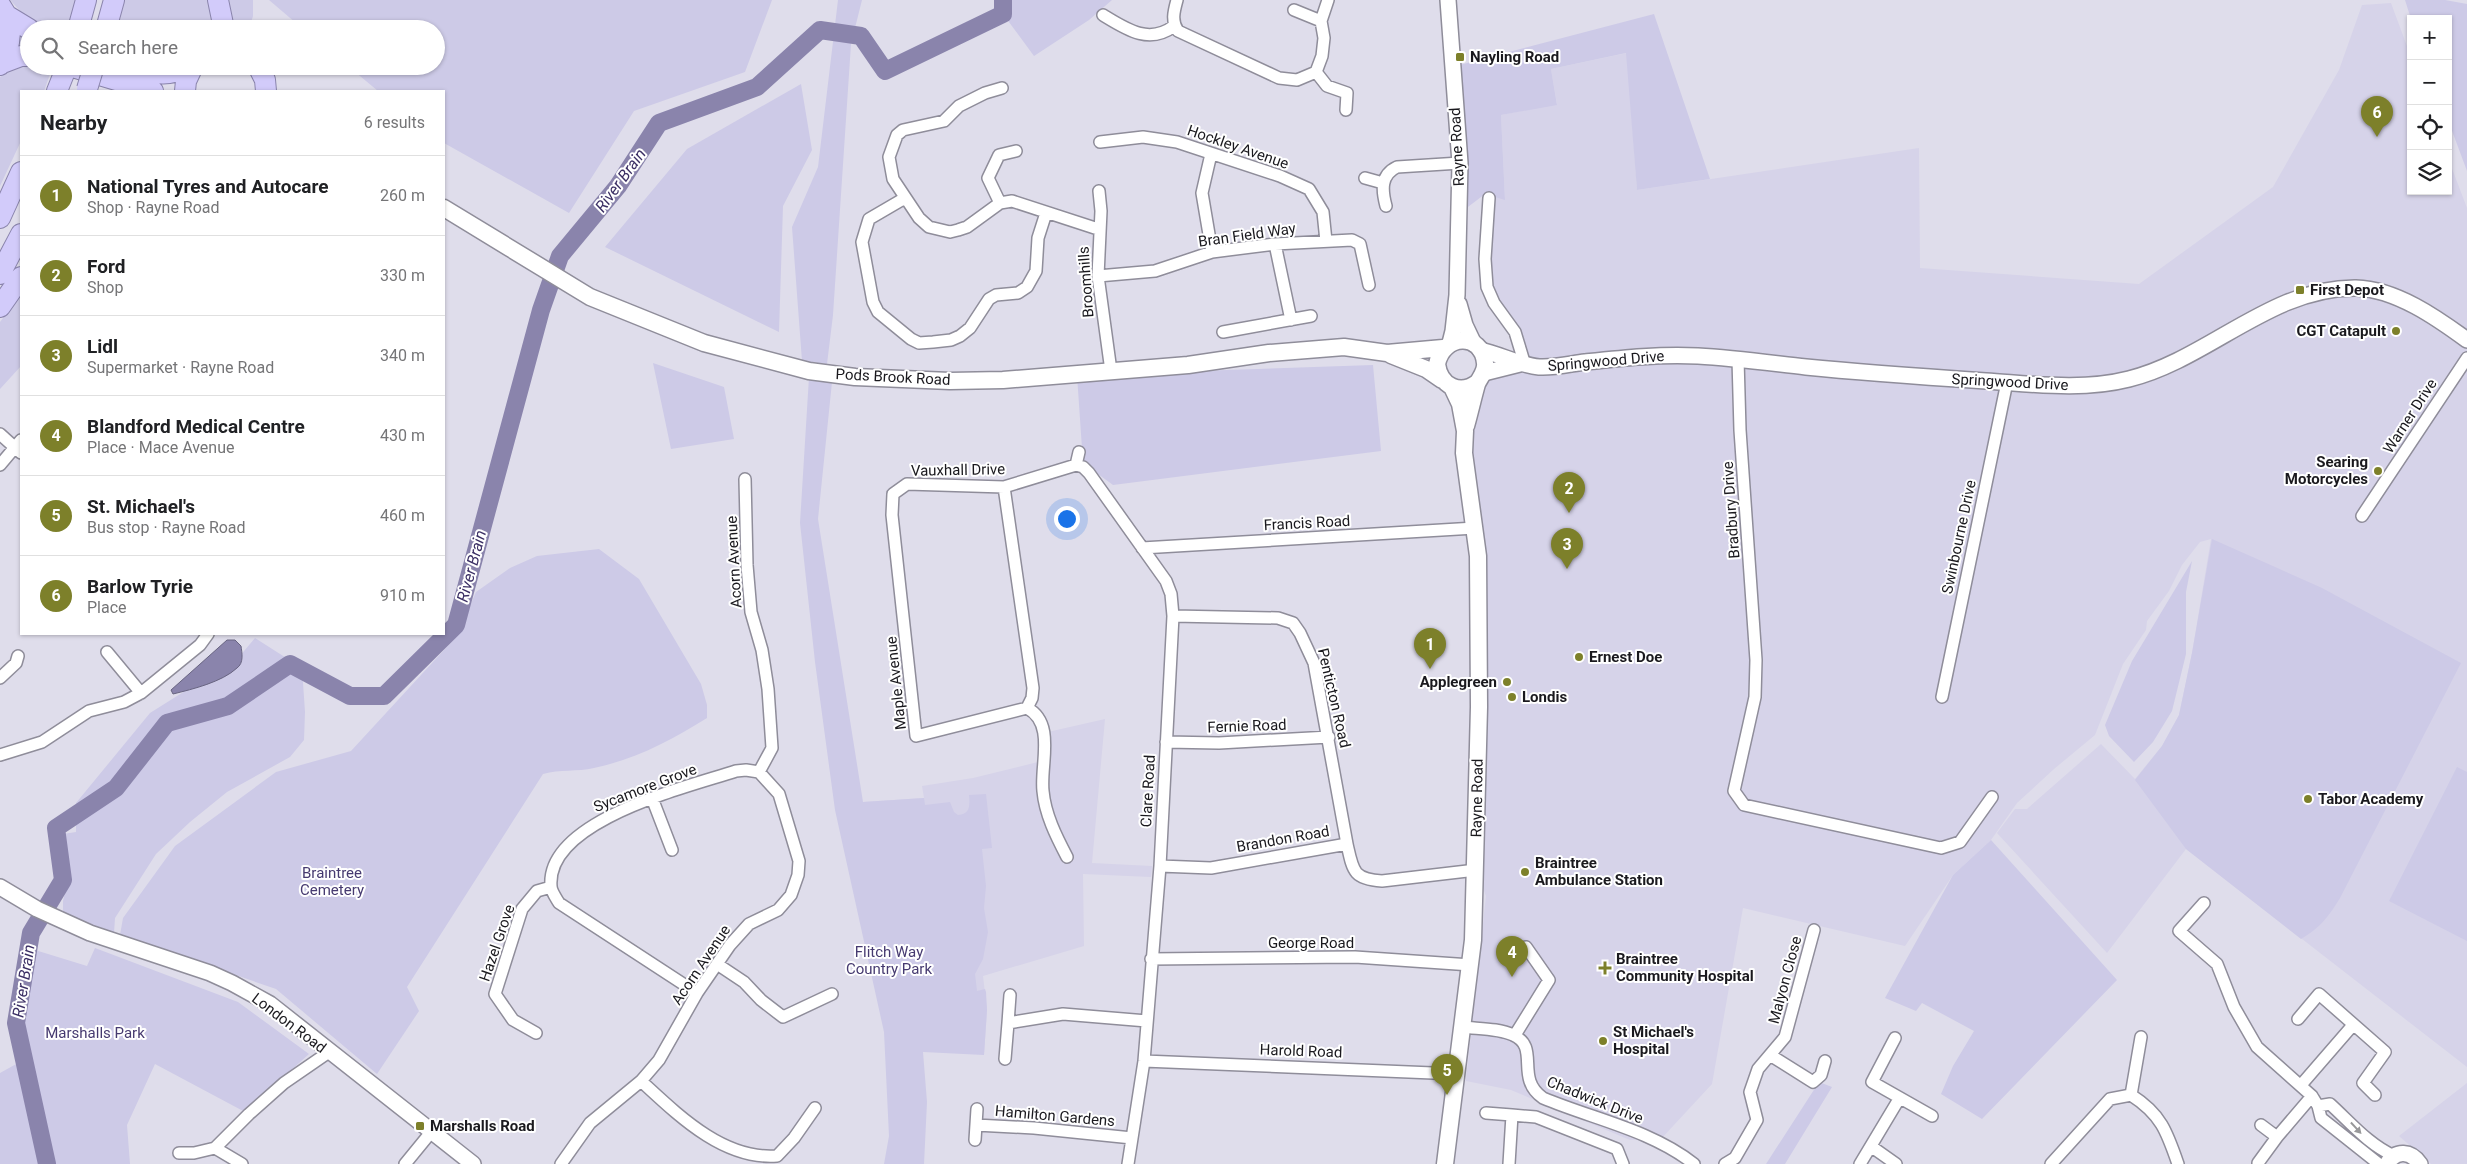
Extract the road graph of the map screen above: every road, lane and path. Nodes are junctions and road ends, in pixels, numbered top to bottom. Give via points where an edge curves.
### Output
1 (114, 0) edge
2 (218, 0) edge
3 (1177, 0) edge
4 (1328, 0) edge
5 (1448, 0) edge
6 (85, 5) edge
7 (3, 10) edge
8 (1294, 10) dead end
9 (1103, 15) dead end
10 (81, 20) edge
11 (108, 20) edge
12 (222, 20) edge
13 (1321, 21) junction
14 (20, 22) edge
15 (1174, 26) junction
16 (20, 56) edge
17 (0, 65) edge
18 (1316, 72) junction
19 (91, 75) edge
20 (188, 75) edge
21 (262, 75) edge
22 (63, 76) edge
23 (1002, 88) dead end
24 (267, 89) edge
25 (87, 90) edge
26 (147, 90) edge
27 (185, 90) edge
28 (1346, 110) dead end
29 (1100, 142) dead end
30 (1016, 151) dead end
31 (1211, 154) junction
32 (1460, 164) junction
33 (20, 174) edge
34 (1365, 178) dead end
35 (1383, 183) junction
36 (1099, 191) dead end
37 (905, 198) junction
38 (1489, 198) dead end
39 (1000, 203) junction
40 (1386, 206) dead end
41 (445, 209) edge
42 (1046, 213) junction
43 (0, 218) edge
44 (1098, 229) junction
45 (20, 236) edge
46 (1326, 241) junction
47 (1275, 244) junction
48 (1212, 252) junction
49 (0, 274) edge
50 (1098, 276) junction
51 (20, 278) edge
52 (1370, 285) dead end
53 (1457, 295) junction
54 (0, 307) edge
55 (1311, 316) dead end
56 (1291, 320) junction
57 (1223, 332) dead end
58 (2467, 340) edge
59 (1446, 346) junction
60 (1477, 347) junction
61 (1386, 353) junction
62 (2467, 358) edge
63 (1738, 359) junction
64 (1523, 365) junction
65 (1111, 371) junction
66 (1481, 377) junction
67 (2007, 382) junction
68 (1448, 384) junction
69 (1465, 431) junction
70 (0, 434) edge
71 (19, 447) edge
72 (1079, 452) dead end
73 (0, 465) edge
74 (1076, 465) junction
75 (746, 480) dead end
76 (1004, 487) junction
77 (892, 515) joint
78 (2362, 516) dead end
79 (1475, 528) junction
80 (1142, 548) junction
81 (1173, 616) junction
82 (207, 635) edge
83 (107, 652) dead end
84 (18, 656) dead end
85 (0, 678) edge
86 (141, 693) junction
87 (1942, 697) dead end
88 (1027, 708) junction
89 (1329, 737) junction
90 (1166, 742) junction
91 (0, 755) edge
92 (759, 772) junction
93 (1992, 797) dead end
94 (652, 798) junction
95 (1347, 844) junction
96 (672, 850) dead end
97 (1066, 857) dead end
98 (1160, 866) junction
99 (1476, 870) junction
100 (0, 886) edge
101 (551, 886) junction
102 (2204, 903) dead end
103 (1814, 930) dead end
104 (1526, 947) dead end
105 (1151, 959) junction
106 (717, 964) junction
107 (1471, 965) junction
108 (697, 993) junction
109 (832, 994) dead end
110 (1010, 994) dead end
111 (2298, 1020) dead end
112 (1147, 1021) junction
113 (1008, 1023) junction
114 (2354, 1025) junction
115 (1462, 1027) junction
116 (536, 1033) dead end
117 (1515, 1035) junction
118 (2140, 1037) dead end
119 (1895, 1038) dead end
120 (329, 1052) junction
121 (1770, 1055) junction
122 (1005, 1060) dead end
123 (1144, 1061) junction
124 (1825, 1062) dead end
125 (1457, 1074) junction
126 (641, 1081) junction
127 (2301, 1085) junction
128 (2375, 1094) dead end
129 (2131, 1096) junction
130 (1900, 1099) junction
131 (2315, 1101) junction
132 (815, 1108) dead end
133 (978, 1109) dead end
134 (1486, 1112) dead end
135 (1512, 1115) junction
136 (1932, 1116) dead end
137 (976, 1125) junction
138 (2261, 1125) dead end
139 (432, 1131) junction
140 (2276, 1137) junction
141 (1132, 1138) junction
142 (975, 1140) dead end
143 (215, 1148) junction
144 (1872, 1148) junction
145 (179, 1153) dead end
146 (2391, 1160) edge
147 (2258, 1163) edge
148 (242, 1164) edge
149 (405, 1164) edge
150 (473, 1164) edge
151 (561, 1164) edge
152 (1128, 1164) edge
153 (1445, 1164) edge
154 (1509, 1164) edge
155 (1623, 1164) edge
156 (1694, 1164) edge
157 (1725, 1164) edge
158 (1860, 1164) edge
159 (1896, 1164) edge
160 (2051, 1164) edge
161 (2178, 1164) edge
162 (2379, 1164) edge
163 (2420, 1164) edge

1 - 11 highway
2 - 12 highway
3 - 15 street
4 - 13 street
5 - 32 street, Rayne Road
6 - 10 highway
7 - 14 highway
7 - 17 highway via 9,25 9,46
8 - 13 street
9 - 15 street via 1142,35 1166,32
13 - 18 street via 1324,38
15 - 18 street via 1188,37 1279,78 1296,80
16 - 17 highway
18 - 28 street via 1327,86 1348,93
19 - 25 highway, bridge
20 - 27 highway
21 - 24 highway
22 - 26 highway
23 - 37 street via 959,106 944,121 903,130 897,135 889,157 893,179
29 - 31 street, Hockley Avenue via 1144,138 1177,142
30 - 39 street via 999,155 988,178
31 - 46 street, Hockley Avenue via 1309,189 1323,212
31 - 48 street via 1202,194
32 - 35 street via 1397,167 1391,170
32 - 53 street, Rayne Road
33 - 43 highway
34 - 35 street
35 - 40 street
36 - 44 street, Broomhills via 1101,211
37 - 39 street via 929,227 950,232 967,227
37 - 42 street via 869,219 862,242 873,302 878,312 900,332 919,343 960,336 970,328 989,298 1018,293 1027,287 1036,271 1038,238
38 - 64 street via 1485,259 1487,287 1494,303 1516,332
39 - 42 street via 1021,202
41 - 65 main road, Pods Brook Road via 586,294 704,343 772,362 855,378 985,380
42 - 44 street
44 - 50 street, Broomhills
45 - 49 highway
46 - 47 street, Bran Field Way
46 - 52 street, Bran Field Way via 1352,240 1360,244
47 - 48 street, Bran Field Way
47 - 56 street
48 - 50 street, Bran Field Way via 1155,271
50 - 65 street, Broomhills
51 - 54 highway
53 - 59 street, Rayne Road via 1453,331
53 - 60 street, Rayne Road via 1465,325
55 - 56 street
56 - 57 street
58 - 67 street, Springwood Drive via 2392,296 2358,288 2318,291 2287,302 2173,364 2129,379 2092,385 2046,386
59 - 60 main road via 1466,341
59 - 61 main road
59 - 68 main road, Rayne Road via 1437,364
60 - 64 street, Springwood Drive
60 - 66 main road, Rayne Road via 1484,357
61 - 65 main road, Pods Brook Road via 1344,347
61 - 68 main road via 1426,370
62 - 78 street, Warner Drive
63 - 64 street, Springwood Drive via 1677,355 1626,357 1543,367
63 - 67 street, Springwood Drive
63 - 93 street, Bradbury Drive via 1756,660 1755,697 1734,791 1744,805 1941,848 1960,842
64 - 66 street, Springwood Drive
66 - 68 main road via 1466,388
66 - 69 main road, Rayne Road
67 - 87 street, Swinbourne Drive
68 - 69 main road, Rayne Road via 1460,404
69 - 79 main road, Rayne Road via 1465,462
70 - 71 street
71 - 73 street
72 - 74 street
74 - 76 street, Vauxhall Drive
74 - 80 street, Clare Road via 1089,473
75 - 92 street, Acorn Avenue via 751,612 762,650 772,748
76 - 77 street, Vauxhall Drive via 907,484 893,494
76 - 88 street via 1033,688
77 - 88 street, Maple Avenue via 916,736
79 - 80 street, Francis Road
79 - 99 main road, Rayne Road via 1480,625
80 - 81 street, Clare Road via 1166,581
81 - 89 street, Penticton Road via 1264,616 1292,623 1307,644 1314,663
81 - 90 street, Clare Road
82 - 86 street
83 - 86 street
84 - 85 street via 16,663
86 - 91 street via 124,702 89,711 42,742
88 - 97 street via 1038,716 1044,731 1042,791 1052,827
89 - 90 street, Fernie Road via 1219,743
89 - 95 street, Penticton Road
90 - 98 street, Clare Road
92 - 94 street, Sycamore Grove via 736,771
92 - 106 street, Acorn Avenue via 779,794 799,861 798,875 791,895 778,910 749,924
94 - 96 street
94 - 101 street, Sycamore Grove via 590,826 568,844 554,864
95 - 98 street, Brandon Road via 1211,868
95 - 99 street, Brandon Road via 1354,872 1368,880
98 - 105 street, Clare Road
99 - 107 main road, Rayne Road
100 - 120 street, London Road via 37,909 90,933 232,982 270,1004
101 - 108 street via 565,908
101 - 116 street, Hazel Grove via 537,891 522,908 495,994 513,1020
102 - 127 street via 2175,935 2217,964 2234,1007 2257,1047
103 - 121 street, Malyon Close via 1806,941 1785,1037
104 - 117 street via 1549,980
105 - 107 street, George Road via 1356,957
105 - 112 street, Clare Road
106 - 108 street, Acorn Avenue
106 - 109 street via 744,982 783,1017
107 - 115 main road, Rayne Road
108 - 126 street, Acorn Avenue via 659,1060
110 - 113 street
111 - 114 street via 2319,994
112 - 113 street via 1063,1014
112 - 123 street, Clare Road
113 - 122 street
114 - 127 street
114 - 128 street via 2385,1052 2363,1083
115 - 117 street
115 - 125 main road, Rayne Road
117 - 156 street, Chadwick Drive via 1527,1051 1528,1076 1533,1091 1579,1113 1656,1141
118 - 129 street
119 - 130 street via 1872,1082
120 - 139 street, London Road
120 - 143 street via 284,1083
121 - 124 street via 1813,1082 1821,1074
121 - 157 street, Malyon Close via 1758,1069 1750,1092 1757,1120 1735,1158
123 - 125 street, Harold Road
123 - 141 street, Clare Road
125 - 153 main road, Rayne Road
126 - 132 street via 674,1111 720,1143 762,1157 777,1156
126 - 151 street, Acorn Avenue via 590,1123
127 - 131 street
129 - 160 street via 2110,1099
129 - 161 street via 2148,1106 2167,1129
130 - 136 street
130 - 144 street
131 - 140 street
131 -> 146 street via 2330,1104
131 - 162 street via 2321,1118
133 - 137 street
134 - 135 street
135 - 154 street
135 - 155 street via 1536,1118 1617,1150
137 - 141 street, Hamilton Gardens
137 - 142 street
138 - 140 street
139 - 149 street
139 - 150 street, London Road
140 - 147 street
141 - 152 street, Clare Road
143 - 145 street
143 - 148 street
144 - 158 street
144 - 159 street
146 - 163 street via 2408,1154

